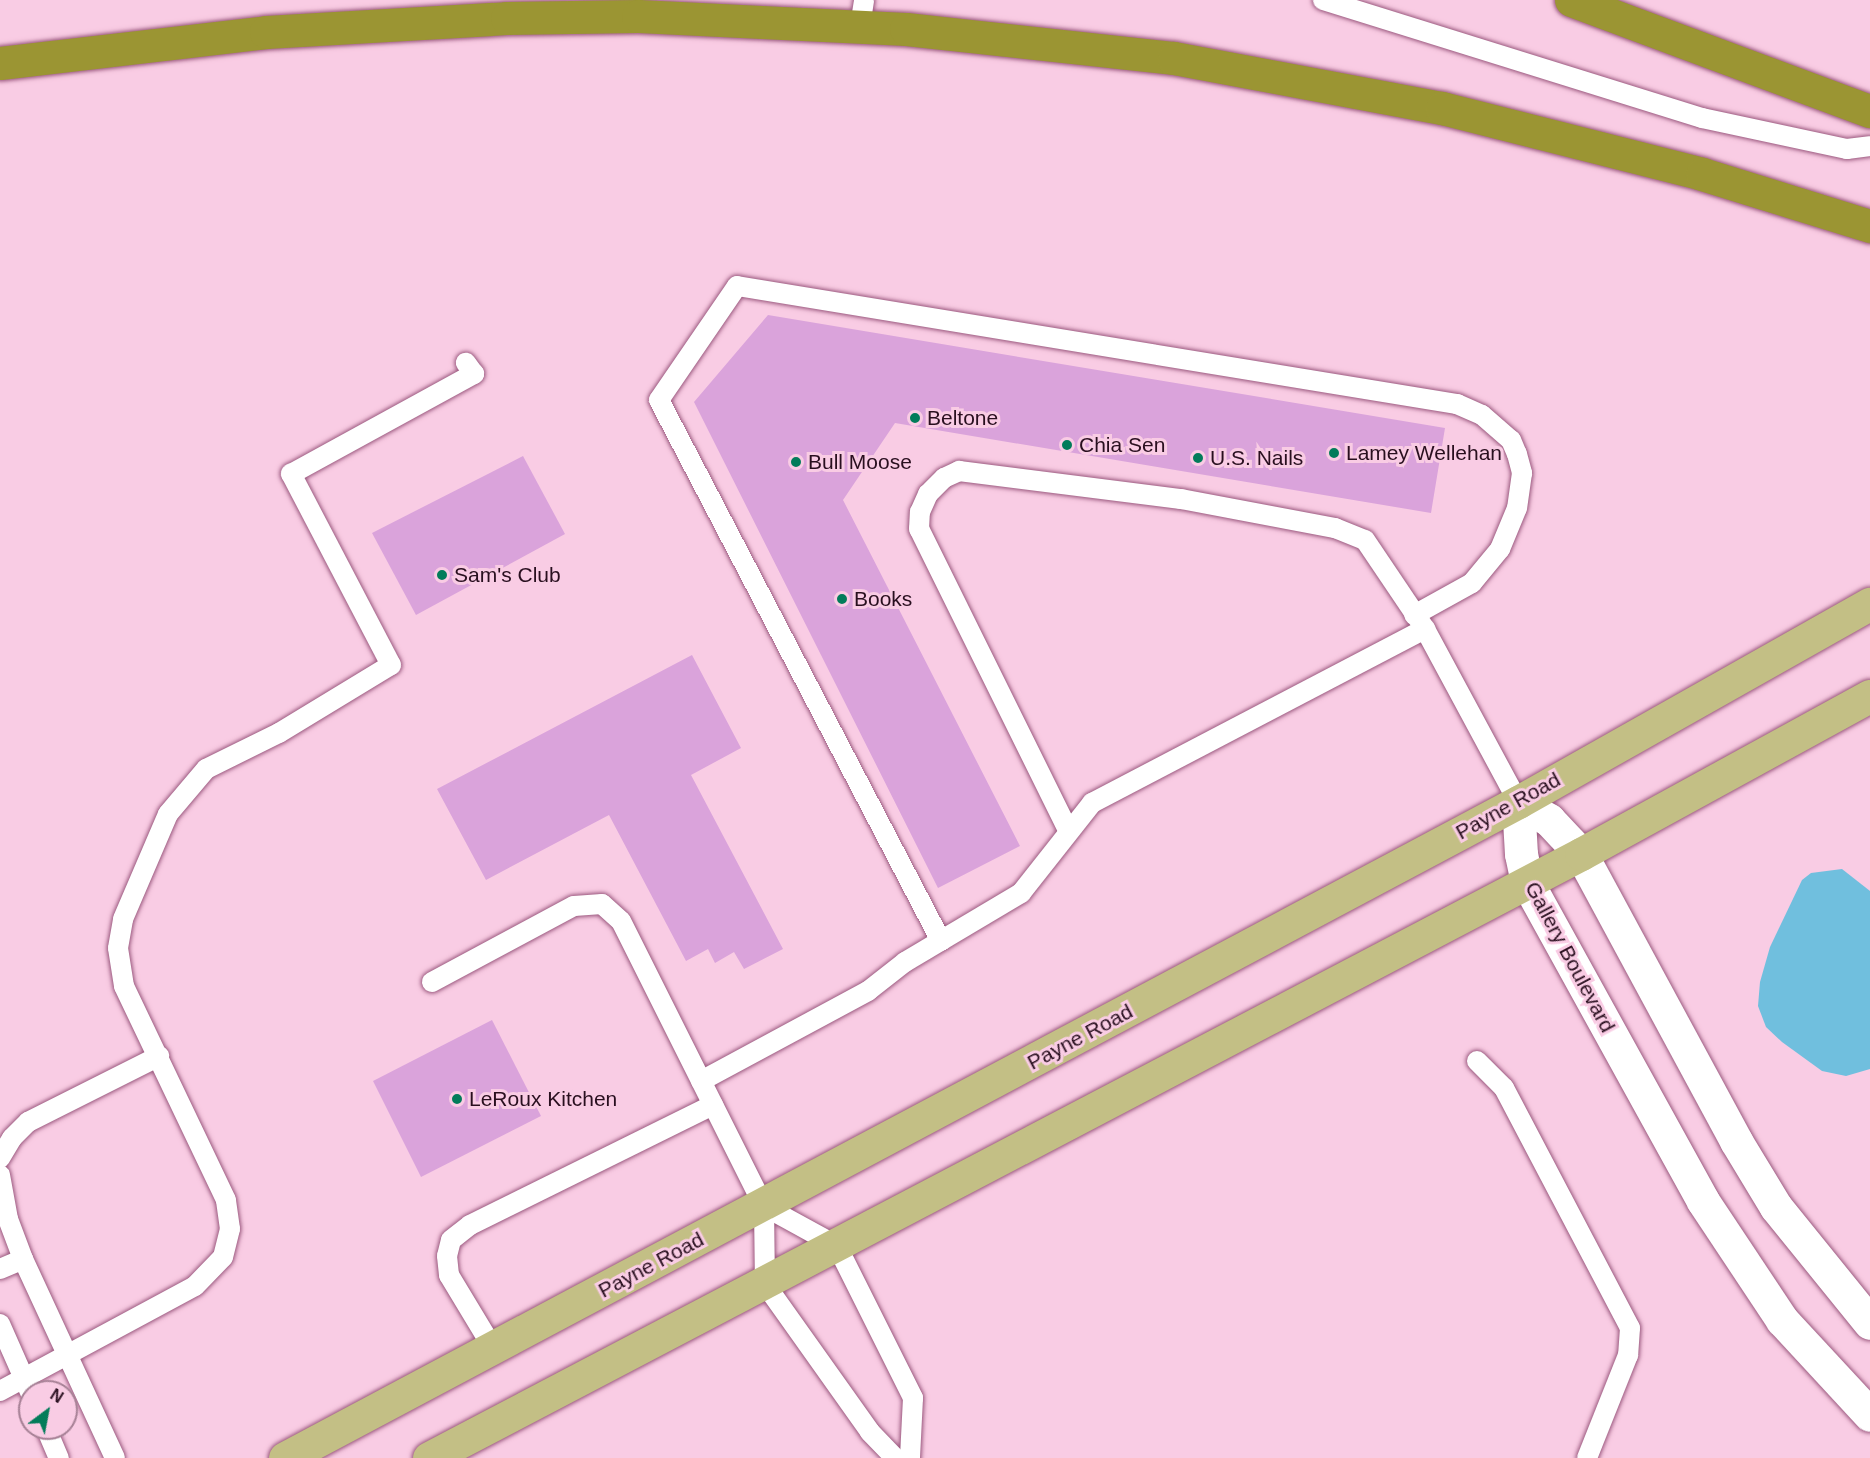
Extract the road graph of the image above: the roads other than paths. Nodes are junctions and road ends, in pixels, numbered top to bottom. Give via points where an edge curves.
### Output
1 (1323, 0) edge
2 (1571, 0) edge
3 (862, 13) edge
4 (0, 63) edge
5 (1870, 111) edge
6 (1870, 146) edge
7 (1870, 226) edge
8 (466, 363) dead end
9 (1870, 604) edge
10 (1420, 622) junction
11 (1866, 701) edge
12 (1518, 802) junction
13 (1068, 830) junction
14 (1581, 854) junction
15 (1527, 882) junction
16 (941, 941) junction
17 (432, 982) dead end
18 (159, 1056) junction
19 (1477, 1061) dead end
20 (701, 1081) junction
21 (713, 1106) junction
22 (0, 1158) edge
23 (0, 1175) edge
24 (764, 1206) junction
25 (837, 1246) junction
26 (23, 1259) junction
27 (0, 1269) edge
28 (765, 1284) junction
29 (1870, 1323) edge
30 (0, 1324) edge
31 (493, 1348) junction
32 (67, 1355) junction
33 (25, 1380) edge
34 (34, 1380) edge
35 (18, 1387) edge
36 (0, 1391) edge
37 (1870, 1415) edge
38 (51, 1440) edge
39 (59, 1458) edge
40 (115, 1458) edge
41 (285, 1458) edge
42 (429, 1458) edge
43 (895, 1458) edge
44 (910, 1458) edge
45 (1587, 1458) edge

1 - 6 lane via 1702,118 1846,150
2 - 5 highway
3 - 4 highway via 496,18 266,32
3 - 7 highway via 1328,85 1570,137
8 - 18 lane via 474,374 291,474 391,665 279,733 206,769 168,814 130,896 118,948 124,986
9 - 12 main road, Payne Road
10 - 12 lane
10 - 13 lane via 1119,787 1092,803
10 - 13 lane via 1365,540 1335,528 1181,499 980,471 959,471 944,478 928,494 920,512 919,529
10 - 16 lane via 1472,583 1500,549 1517,508 1522,473 1517,454 1511,440 1482,415 1457,404 737,286 659,400
11 - 14 main road
12 - 14 street via 1549,820
12 - 15 street, Gallery Boulevard
12 - 24 main road, Payne Road
13 - 16 lane via 1021,893
14 - 15 main road
14 - 29 street via 1736,1141 1776,1207
15 - 25 main road
15 - 37 street, Gallery Boulevard via 1738,1259 1782,1320
16 - 20 lane via 868,991
17 - 20 lane via 574,906 602,904 621,921
18 - 22 lane via 28,1122
18 - 32 lane via 226,1200 230,1230 227,1244 214,1270 195,1286
19 - 45 lane via 1504,1088 1630,1328 1628,1355
20 - 21 lane
21 - 24 lane
21 - 31 lane via 470,1225 451,1240 447,1256 449,1275
23 - 26 lane via 8,1219
24 - 25 lane
24 - 28 lane
24 - 31 main road, Payne Road
25 - 28 main road
25 - 44 lane via 913,1398
26 - 27 lane
26 - 32 lane
28 - 42 main road
28 - 43 lane via 870,1432
30 - 33 lane
31 - 41 main road, Payne Road
32 - 34 lane
32 - 40 lane
35 - 36 lane
38 - 39 lane

